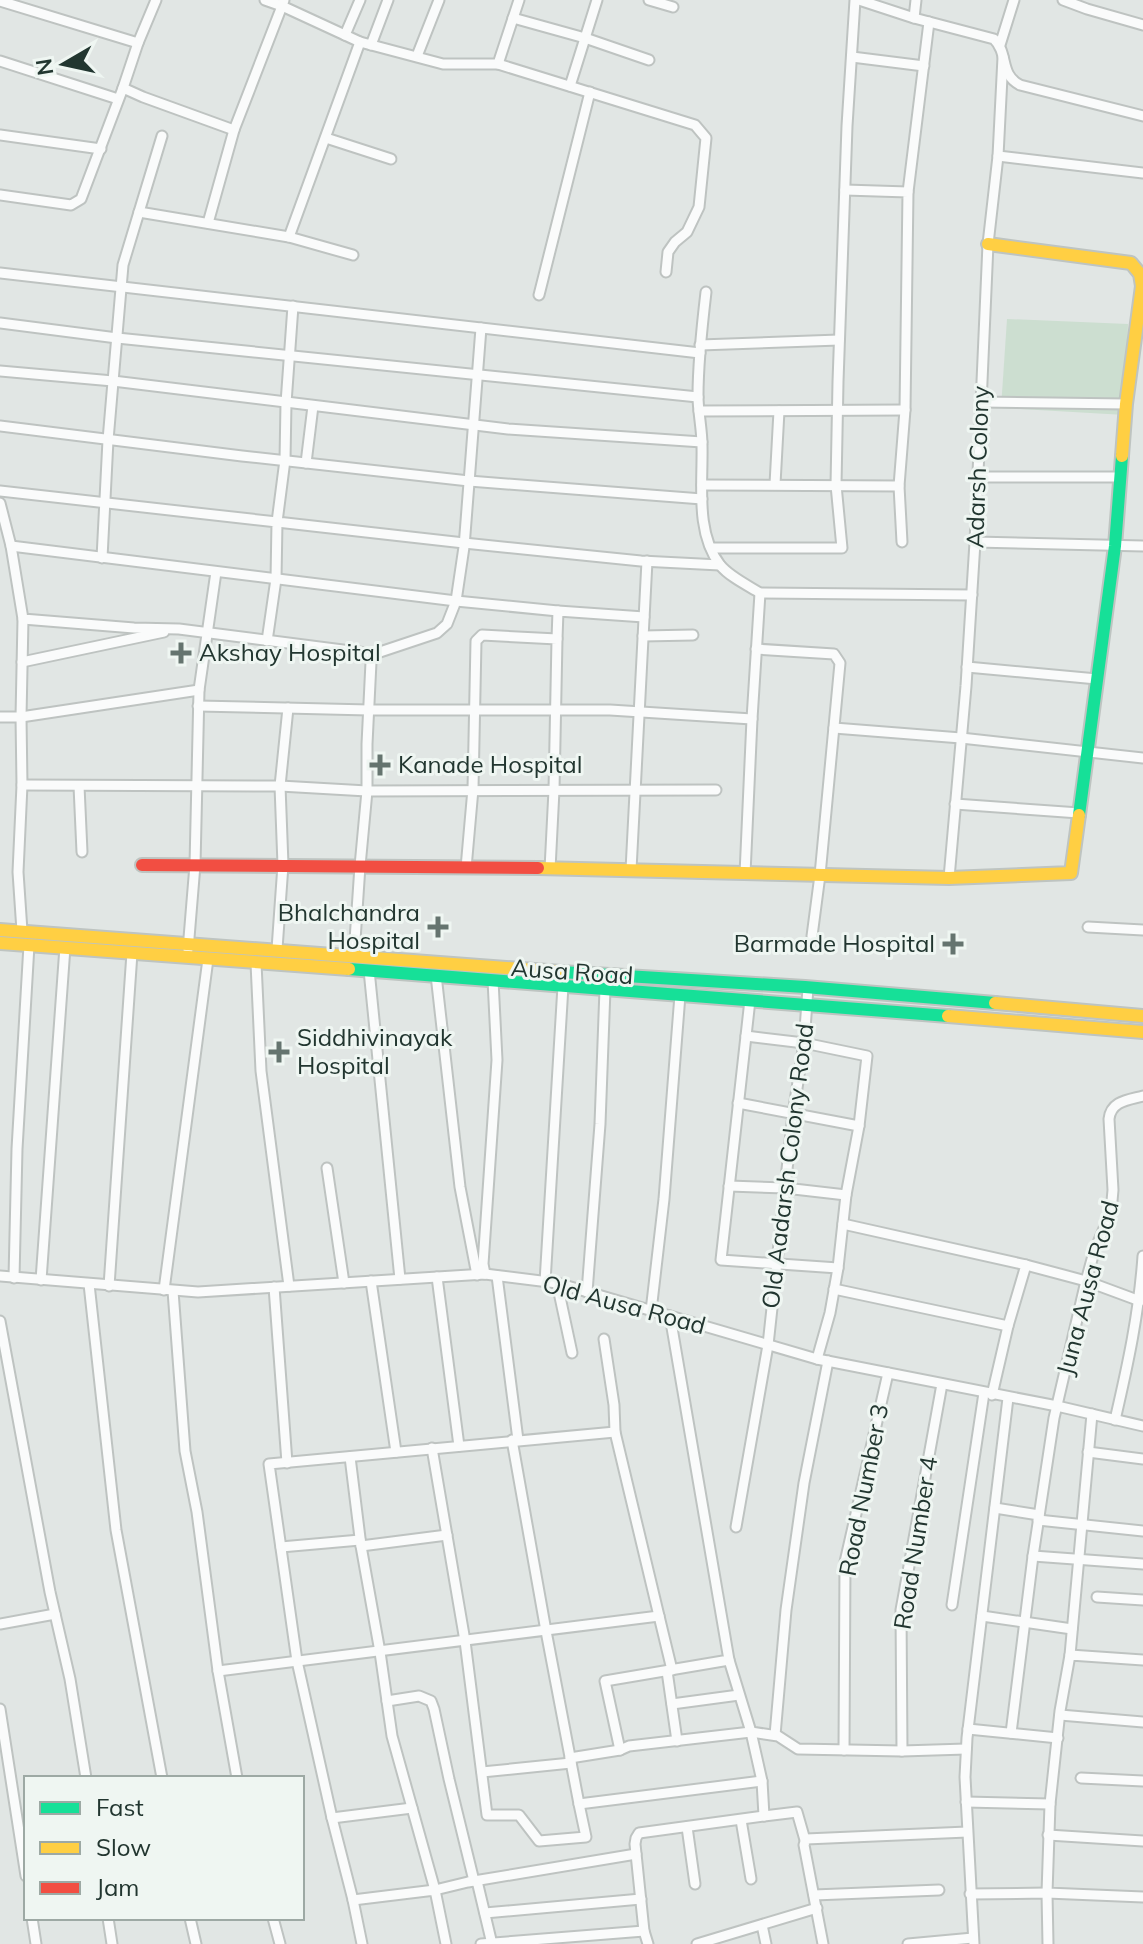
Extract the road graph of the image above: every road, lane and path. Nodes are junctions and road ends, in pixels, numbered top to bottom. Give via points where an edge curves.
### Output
1 (156, 0) edge
2 (265, 0) edge
3 (360, 0) edge
4 (388, 0) edge
5 (439, 0) edge
6 (519, 0) edge
7 (597, 0) edge
8 (649, 0) edge
9 (857, 0) edge
10 (916, 0) edge
11 (1014, 0) edge
12 (1063, 0) edge
13 (7, 2) edge
14 (283, 3) edge
15 (1088, 5) edge
16 (673, 7) dead end
17 (513, 18) junction
18 (914, 18) junction
19 (929, 22) junction
20 (1143, 25) edge
21 (345, 35) junction
22 (585, 38) junction
23 (360, 42) junction
24 (138, 43) junction
25 (371, 45) junction
26 (1000, 45) junction
27 (417, 56) junction
28 (852, 57) junction
29 (1003, 57) junction
30 (649, 60) dead end
31 (0, 61) edge
32 (498, 64) junction
33 (924, 66) junction
34 (570, 86) junction
35 (123, 88) junction
36 (590, 92) junction
37 (118, 99) junction
38 (1143, 116) edge
39 (234, 130) junction
40 (0, 135) edge
41 (162, 136) dead end
42 (326, 138) junction
43 (101, 149) junction
44 (998, 156) junction
45 (391, 159) dead end
46 (1143, 173) edge
47 (845, 190) junction
48 (908, 192) junction
49 (0, 195) edge
50 (139, 212) junction
51 (208, 223) junction
52 (289, 237) junction
53 (988, 244) junction
54 (353, 255) dead end
55 (666, 272) dead end
56 (0, 273) edge
57 (121, 287) junction
58 (706, 292) dead end
59 (539, 295) dead end
60 (293, 306) junction
61 (0, 323) edge
62 (481, 328) junction
63 (117, 338) junction
64 (839, 340) junction
65 (700, 349) junction
66 (289, 355) junction
67 (0, 371) edge
68 (478, 374) junction
69 (113, 381) junction
70 (698, 397) junction
71 (981, 402) junction
72 (286, 403) junction
73 (1126, 404) junction
74 (313, 406) junction
75 (905, 410) junction
76 (699, 411) junction
77 (779, 411) junction
78 (838, 411) junction
79 (474, 425) junction
80 (0, 426) edge
81 (108, 440) junction
82 (702, 442) junction
83 (285, 460) junction
84 (306, 463) junction
85 (978, 477) junction
86 (1120, 477) junction
87 (469, 481) junction
88 (775, 484) junction
89 (702, 485) junction
90 (836, 485) junction
91 (899, 486) junction
92 (0, 491) edge
93 (702, 499) junction
94 (0, 503) edge
95 (105, 503) junction
96 (277, 522) junction
97 (3, 524) edge
98 (902, 542) dead end
99 (975, 542) junction
100 (464, 543) junction
101 (1115, 546) junction
102 (1143, 546) edge
103 (711, 548) junction
104 (12, 550) junction
105 (102, 558) junction
106 (0, 561) edge
107 (647, 561) junction
108 (720, 565) junction
109 (216, 572) junction
110 (276, 579) junction
111 (760, 593) junction
112 (972, 595) junction
113 (456, 601) junction
114 (558, 611) junction
115 (644, 617) junction
116 (23, 619) junction
117 (179, 629) junction
118 (207, 634) junction
119 (693, 635) dead end
120 (643, 636) junction
121 (557, 639) junction
122 (267, 641) junction
123 (756, 649) junction
124 (374, 654) junction
125 (22, 662) junction
126 (967, 667) junction
127 (1097, 679) junction
128 (199, 690) junction
129 (198, 706) junction
130 (288, 708) junction
131 (369, 710) junction
132 (476, 710) junction
133 (556, 710) junction
134 (639, 712) junction
135 (0, 717) edge
136 (21, 717) junction
137 (752, 719) junction
138 (834, 728) junction
139 (961, 738) junction
140 (1087, 753) junction
141 (1143, 758) edge
142 (22, 785) junction
143 (79, 786) junction
144 (196, 786) junction
145 (280, 786) junction
146 (473, 789) junction
147 (554, 790) junction
148 (635, 790) junction
149 (716, 790) dead end
150 (367, 791) junction
151 (955, 804) junction
152 (1079, 813) junction
153 (82, 852) dead end
154 (142, 865) dead end
155 (195, 865) junction
156 (283, 865) junction
157 (360, 866) junction
158 (466, 868) junction
159 (550, 869) junction
160 (631, 870) junction
161 (745, 874) junction
162 (820, 875) junction
163 (949, 878) junction
164 (1088, 927) dead end
165 (0, 930) edge
166 (1143, 930) edge
167 (22, 931) junction
168 (812, 936) dead end
169 (189, 942) junction
170 (0, 943) edge
171 (29, 945) junction
172 (65, 947) junction
173 (277, 949) junction
174 (132, 953) junction
175 (354, 955) junction
176 (188, 957) junction
177 (208, 959) junction
178 (256, 963) junction
179 (369, 970) junction
180 (436, 975) junction
181 (493, 980) junction
182 (563, 986) junction
183 (808, 988) junction
184 (605, 989) junction
185 (680, 995) junction
186 (750, 1000) junction
187 (806, 1004) junction
188 (1143, 1016) edge
189 (1143, 1032) edge
190 (746, 1036) junction
191 (804, 1043) junction
192 (1143, 1096) edge
193 (738, 1103) junction
194 (793, 1114) junction
195 (859, 1126) junction
196 (327, 1168) dead end
197 (729, 1186) junction
198 (785, 1188) junction
199 (846, 1195) junction
200 (843, 1224) junction
201 (1143, 1256) edge
202 (777, 1264) junction
203 (1026, 1265) junction
204 (838, 1268) junction
205 (481, 1274) junction
206 (0, 1276) edge
207 (497, 1276) junction
208 (437, 1277) junction
209 (14, 1278) junction
210 (400, 1279) junction
211 (41, 1280) junction
212 (371, 1281) junction
213 (1086, 1281) junction
214 (545, 1282) junction
215 (344, 1283) junction
216 (557, 1283) junction
217 (89, 1284) junction
218 (109, 1286) junction
219 (289, 1286) junction
220 (274, 1287) junction
221 (834, 1289) junction
222 (168, 1290) junction
223 (587, 1292) junction
224 (1140, 1301) junction
225 (651, 1311) junction
226 (670, 1316) junction
227 (0, 1321) edge
228 (1008, 1326) junction
229 (604, 1339) dead end
230 (768, 1345) junction
231 (572, 1353) dead end
232 (822, 1360) junction
233 (888, 1373) junction
234 (942, 1384) junction
235 (988, 1394) junction
236 (1008, 1398) junction
237 (1057, 1406) junction
238 (1092, 1414) junction
239 (1115, 1420) junction
240 (1143, 1426) edge
241 (615, 1432) junction
242 (515, 1440) junction
243 (459, 1446) junction
244 (432, 1448) junction
245 (396, 1452) junction
246 (1088, 1452) junction
247 (350, 1457) junction
248 (1143, 1459) edge
249 (287, 1463) junction
250 (995, 1508) junction
251 (1038, 1518) junction
252 (1081, 1524) junction
253 (736, 1527) dead end
254 (1143, 1531) edge
255 (447, 1535) junction
256 (360, 1543) junction
257 (281, 1547) junction
258 (1033, 1556) junction
259 (1077, 1559) junction
260 (1143, 1564) edge
261 (1097, 1597) dead end
262 (1143, 1600) edge
263 (952, 1605) dead end
264 (55, 1614) junction
265 (659, 1616) junction
266 (982, 1616) junction
267 (1025, 1623) junction
268 (0, 1624) edge
269 (1072, 1629) junction
270 (546, 1631) junction
271 (465, 1641) junction
272 (380, 1652) junction
273 (1070, 1655) junction
274 (729, 1660) junction
275 (1143, 1660) edge
276 (297, 1661) junction
277 (669, 1670) junction
278 (218, 1671) junction
279 (739, 1695) junction
280 (387, 1701) junction
281 (672, 1704) junction
282 (0, 1709) edge
283 (1060, 1715) junction
284 (1143, 1722) edge
285 (968, 1729) junction
286 (751, 1732) junction
287 (1011, 1733) junction
288 (775, 1735) junction
289 (1058, 1738) junction
290 (677, 1741) junction
291 (3, 1747) edge
292 (966, 1749) junction
293 (620, 1750) junction
294 (844, 1750) junction
295 (902, 1751) junction
296 (570, 1760) junction
297 (482, 1772) junction
298 (86, 1776) edge
299 (162, 1776) edge
300 (237, 1776) edge
301 (1081, 1778) dead end
302 (762, 1781) junction
303 (1143, 1781) edge
304 (966, 1802) junction
305 (579, 1804) junction
306 (1050, 1804) junction
307 (412, 1808) junction
308 (764, 1816) junction
309 (332, 1818) junction
310 (741, 1820) junction
311 (687, 1827) junction
312 (967, 1832) junction
313 (1048, 1835) junction
314 (805, 1840) junction
315 (1143, 1841) edge
316 (636, 1854) junction
317 (24, 1865) edge
318 (751, 1879) dead end
319 (476, 1881) junction
320 (695, 1884) dead end
321 (435, 1890) junction
322 (939, 1890) dead end
323 (1047, 1893) junction
324 (970, 1894) junction
325 (814, 1895) junction
326 (1143, 1897) edge
327 (641, 1899) junction
328 (353, 1900) junction
329 (817, 1908) junction
330 (485, 1913) junction
331 (32, 1920) edge
332 (108, 1920) edge
333 (190, 1920) edge
334 (274, 1920) edge
335 (762, 1925) junction
336 (644, 1931) junction
337 (973, 1941) edge
338 (703, 1943) edge
339 (36, 1944) edge
340 (112, 1944) edge
341 (196, 1944) edge
342 (280, 1944) edge
343 (362, 1944) edge
344 (446, 1944) edge
345 (481, 1944) edge
346 (492, 1944) edge
347 (648, 1944) edge
348 (766, 1944) edge
349 (823, 1944) edge
350 (908, 1944) edge
351 (1048, 1944) edge

1 - 24 street
2 - 14 street
3 - 21 street
4 - 25 street
5 - 27 street
6 - 17 street
7 - 22 street
8 - 16 street
9 - 18 street
9 - 28 street
10 - 18 street
11 - 26 street
12 - 15 street
13 - 24 street
14 - 21 street
14 - 39 street
15 - 20 street
17 - 22 street
17 - 32 street
18 - 19 street
19 - 26 street
19 - 33 street
21 - 23 street
22 - 30 street
22 - 34 street
23 - 25 street
23 - 42 street
24 - 35 street
25 - 27 street
26 - 29 street
27 - 32 street via 443,64
28 - 33 street
28 - 47 street
29 - 38 street via 1007,73 1020,85
29 - 44 street, Adarsh Colony
31 - 37 street
32 - 34 street
33 - 48 street
34 - 36 street
35 - 37 street
35 - 39 street
36 - 55 street via 695,125 706,138 699,207 687,232 668,252
36 - 59 street
37 - 43 street
39 - 51 street
40 - 43 street
41 - 50 street
42 - 45 street
42 - 52 street
43 - 49 street via 81,199 71,205
44 - 46 street
44 - 53 street, Adarsh Colony
47 - 48 street
47 - 64 street
48 - 75 street
50 - 51 street
50 - 57 street
51 - 52 street
52 - 54 street
53 - 71 street, Adarsh Colony
53 - 73 main road via 1137,268 1142,286
56 - 57 street
57 - 60 street
57 - 63 street
58 - 65 street
60 - 62 street
60 - 66 street
61 - 63 street
62 - 65 street
62 - 68 street
63 - 66 street
63 - 69 street
64 - 65 street
64 - 78 street
65 - 70 street
66 - 68 street
66 - 72 street
67 - 69 street
68 - 70 street
68 - 79 street
69 - 72 street
69 - 81 street
70 - 76 street
71 - 73 street
71 - 85 street, Adarsh Colony
72 - 74 street
72 - 83 street
73 - 86 main road
74 - 79 street
74 - 84 street
75 - 78 street
75 - 91 street
76 - 77 street
76 - 82 street
77 - 78 street
77 - 88 street
78 - 90 street
79 - 82 street
79 - 87 street
80 - 81 street
81 - 83 street
81 - 95 street
82 - 89 street
83 - 84 street
83 - 96 street
84 - 87 street
85 - 86 street
85 - 99 street, Adarsh Colony
86 - 101 main road
87 - 93 street
87 - 100 street
88 - 89 street
88 - 90 street
89 - 93 street
90 - 91 street
90 - 103 street via 842,548
91 - 98 street
92 - 95 street
93 - 103 street
94 - 97 street
95 - 96 street
95 - 105 street
96 - 100 street
96 - 110 street
97 - 104 street
99 - 101 street
99 - 112 street, Adarsh Colony
100 - 107 street
100 - 113 street
101 - 102 street
101 - 127 main road
103 - 108 street
104 - 105 street
104 - 106 street
104 - 116 street
105 - 109 street
107 - 108 street
107 - 115 street
108 - 111 street
109 - 110 street
109 - 118 street
110 - 113 street
110 - 122 street
111 - 112 street
111 - 123 street
112 - 126 street, Adarsh Colony
113 - 114 street
113 - 124 street via 447,624 437,633
114 - 115 street
114 - 121 street
115 - 120 street
116 - 117 street
116 - 125 street
117 - 118 street
117 - 125 street
118 - 122 street
118 - 128 street
119 - 120 street
120 - 134 street
121 - 132 street via 482,635 476,641
121 - 133 street
122 - 124 street
123 - 137 street
123 - 138 street via 834,654 840,663
124 - 131 street
125 - 136 street
126 - 127 street
126 - 139 street, Adarsh Colony
127 - 140 main road
128 - 129 street
128 - 136 street
129 - 130 street
129 - 144 street
130 - 131 street
130 - 145 street
131 - 132 street
131 - 150 street
132 - 133 street
132 - 146 street
133 - 134 street
133 - 147 street
134 - 137 street
134 - 148 street
135 - 136 street
136 - 142 street
137 - 161 street
138 - 139 street
138 - 162 street
139 - 140 street
139 - 151 street, Adarsh Colony
140 - 141 street
140 - 152 main road
142 - 143 street
142 - 167 street
143 - 144 street
143 - 153 street
144 - 145 street
144 - 155 street
145 - 150 street
145 - 156 street
146 - 147 street
146 - 150 street
146 - 158 street
147 - 148 street
147 - 159 street
148 - 149 street
148 - 160 street
150 - 157 street
151 - 152 street
151 - 163 street, Adarsh Colony
152 - 163 main road via 1071,873
154 - 155 main road
155 - 156 main road
155 - 169 street
156 - 157 main road
156 - 173 street
157 - 158 main road
157 - 175 street
158 - 159 main road
159 - 160 main road
160 - 161 main road
161 - 162 main road
162 - 163 main road
162 - 168 street
164 - 166 street
165 - 167 main road, Ausa Road
167 - 169 main road, Ausa Road
169 - 173 main road, Ausa Road
169 - 176 street
170 - 171 main road
171 - 172 main road
171 - 209 street
172 - 174 main road
172 - 211 street
173 - 175 main road, Ausa Road
174 - 176 main road
174 - 218 street
175 - 183 main road, Ausa Road
176 - 177 main road
177 - 178 main road
177 - 222 street
178 - 179 main road
178 - 219 street via 261,1071
179 - 180 main road
179 - 210 street
180 - 181 main road
180 - 205 street via 460,1187
181 - 182 main road
181 - 205 street via 497,1060
182 - 184 main road
182 - 214 street
183 - 187 street, Old Aadarsh Colony Road
183 - 188 main road, Ausa Road
184 - 185 main road
184 - 223 street
185 - 186 main road
185 - 225 street
186 - 187 main road
186 - 190 street
187 - 189 main road
187 - 191 street, Old Aadarsh Colony Road
190 - 191 street
190 - 193 street
191 - 194 street, Old Aadarsh Colony Road
191 - 195 street via 867,1056
192 - 213 street, Juna Ausa Road via 1110,1111 1111,1212
193 - 194 street
193 - 197 street
194 - 195 street
194 - 198 street, Old Aadarsh Colony Road
195 - 199 street
196 - 215 street
197 - 198 street
197 - 202 street via 721,1260
198 - 199 street
198 - 202 street, Old Aadarsh Colony Road
199 - 200 street
200 - 203 street
200 - 204 street
201 - 224 street
202 - 204 street
202 - 230 street, Old Aadarsh Colony Road
203 - 213 street
203 - 228 street
204 - 221 street
205 - 207 street, Old Ausa Road
205 - 208 street, Old Ausa Road
206 - 209 street, Old Ausa Road
207 - 214 street, Old Ausa Road
207 - 242 street
208 - 210 street, Old Ausa Road
208 - 243 street
209 - 211 street, Old Ausa Road
210 - 212 street, Old Ausa Road
211 - 217 street, Old Ausa Road
212 - 215 street, Old Ausa Road
212 - 245 street
213 - 224 street
213 - 237 street, Juna Ausa Road
214 - 216 street, Old Ausa Road
215 - 219 street, Old Ausa Road
216 - 223 street, Old Ausa Road
216 - 231 street
217 - 218 street, Old Ausa Road
217 - 299 street via 116,1530
218 - 222 street, Old Ausa Road
219 - 220 street, Old Ausa Road
220 - 222 street, Old Ausa Road
220 - 249 street
221 - 228 street
221 - 232 street
222 - 278 street via 185,1451
223 - 225 street, Old Ausa Road
224 - 239 street
225 - 226 street, Old Ausa Road
226 - 230 street, Old Ausa Road
226 - 274 street
227 - 264 street
228 - 235 street
229 - 241 street
230 - 232 street, Old Ausa Road
230 - 253 street, Old Aadarsh Colony Road
232 - 233 street, Old Ausa Road
232 - 288 street via 786,1610
233 - 234 street, Old Ausa Road
233 - 294 street, Road Number 3 via 845,1562
234 - 235 street, Old Ausa Road
234 - 295 street, Road Number 4 via 901,1610
235 - 236 street, Old Ausa Road
235 - 263 street
236 - 237 street, Old Ausa Road
236 - 250 street
237 - 238 street, Old Ausa Road
237 - 251 street, Juna Ausa Road
238 - 239 street, Old Ausa Road
238 - 246 street
239 - 240 street, Old Ausa Road
241 - 242 street
241 - 265 street
242 - 243 street
242 - 270 street
243 - 244 street
244 - 245 street
244 - 255 street
245 - 247 street
246 - 248 street
246 - 252 street
247 - 249 street
247 - 256 street
249 - 257 street via 269,1464
250 - 251 street
250 - 266 street
251 - 252 street
251 - 258 street, Juna Ausa Road
252 - 254 street
252 - 259 street
255 - 256 street
255 - 271 street
256 - 257 street
256 - 272 street
257 - 276 street
258 - 259 street
258 - 267 street, Juna Ausa Road
259 - 260 street
259 - 269 street
261 - 262 street
264 - 268 street
264 - 298 street
265 - 270 street
265 - 277 street
266 - 267 street
266 - 285 street
267 - 269 street
267 - 287 street, Juna Ausa Road
269 - 273 street
270 - 271 street
270 - 296 street
271 - 272 street
271 - 297 street
272 - 276 street
272 - 280 street
273 - 275 street
273 - 283 street
274 - 277 street
274 - 279 street
276 - 278 street
276 - 309 street
277 - 281 street
277 - 293 street via 605,1681
278 - 300 street
279 - 281 street
279 - 286 street
280 - 307 street
280 - 319 street via 419,1696 431,1701
281 - 290 street
282 - 291 street
283 - 284 street
283 - 289 street
285 - 287 street
285 - 292 street
286 - 288 street
286 - 290 street
286 - 302 street
287 - 289 street
288 - 294 street via 798,1749
289 - 306 street
290 - 293 street
291 - 317 street
292 - 295 street
292 - 304 street
293 - 296 street
294 - 295 street
296 - 297 street
296 - 305 street
297 - 305 street via 487,1815 519,1815 539,1841 586,1837
301 - 303 street
302 - 305 street
302 - 308 street
304 - 306 street
304 - 312 street
306 - 313 street
307 - 309 street
307 - 321 street
308 - 310 street
308 - 314 street via 797,1812
309 - 328 street
310 - 311 street
310 - 318 street
311 - 316 street via 639,1833
311 - 320 street
312 - 314 street
312 - 324 street
313 - 315 street
313 - 323 street
314 - 325 street
316 - 319 street
316 - 327 street
319 - 321 street
319 - 330 street
321 - 328 street
321 - 344 street
322 - 325 street
323 - 324 street
323 - 326 street
323 - 351 street
324 - 337 street
325 - 329 street
327 - 330 street
327 - 336 street
328 - 343 street
329 - 335 street
329 - 349 street
330 - 346 street
331 - 339 street
332 - 340 street
333 - 341 street
334 - 342 street
335 - 338 street
335 - 348 street
336 - 346 street
336 - 347 street
337 - 350 street
345 - 346 street

